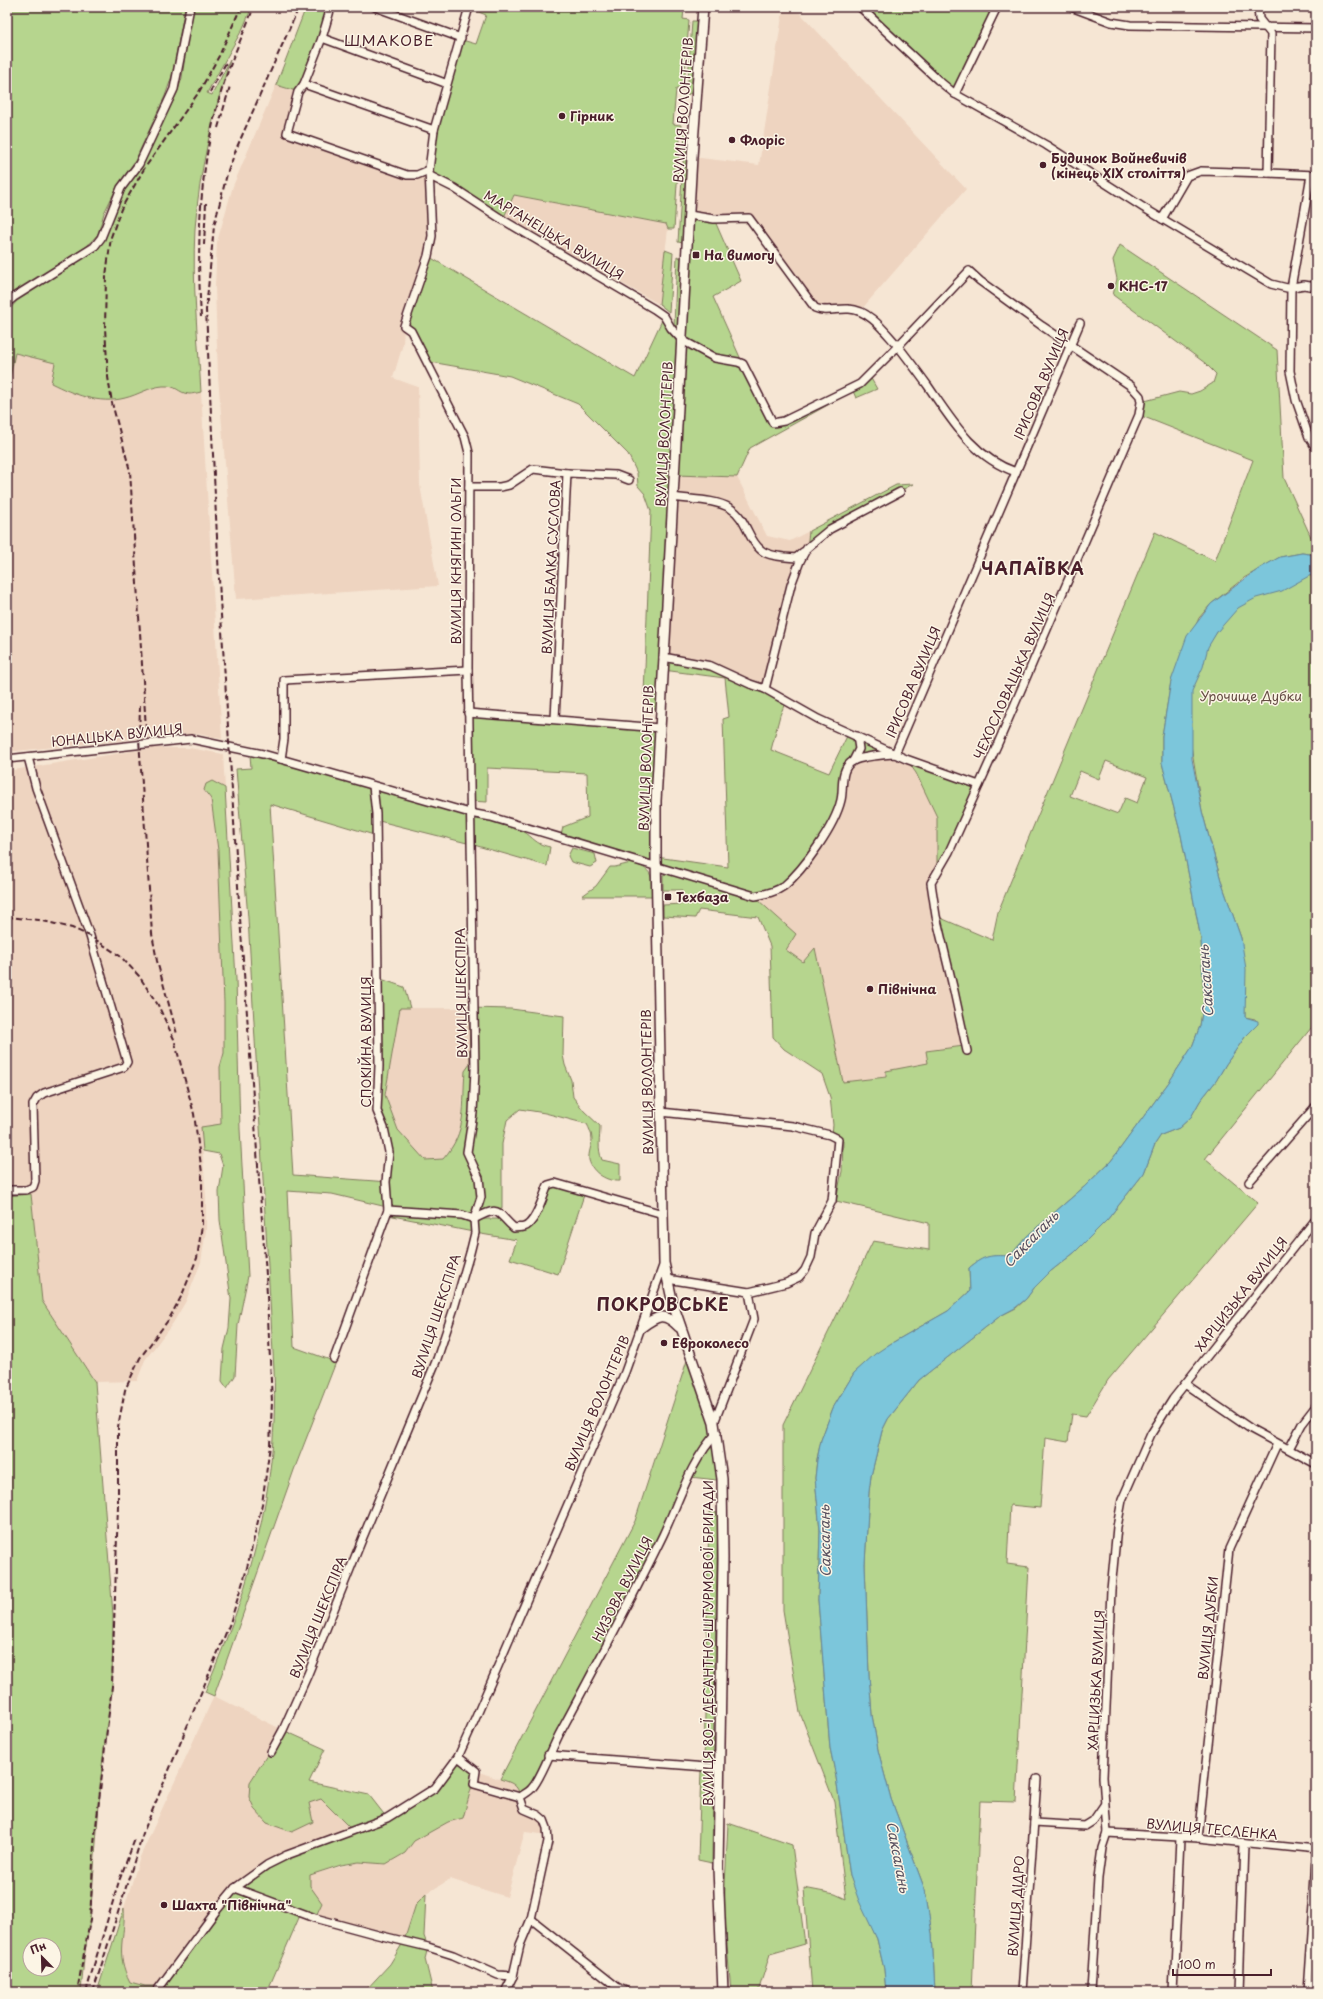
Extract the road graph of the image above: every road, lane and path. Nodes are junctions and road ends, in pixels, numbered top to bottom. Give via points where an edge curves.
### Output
1 (190, 7) edge
2 (331, 7) edge
3 (375, 7) edge
4 (469, 7) edge
5 (703, 7) edge
6 (860, 7) edge
7 (996, 7) edge
8 (1071, 7) edge
9 (1258, 7) edge
10 (1268, 27) junction
11 (1316, 28) edge
12 (322, 38) junction
13 (461, 38) junction
14 (445, 83) junction
15 (304, 84) junction
16 (955, 94) junction
17 (434, 130) junction
18 (429, 173) junction
19 (1268, 173) junction
20 (1313, 175) edge
21 (690, 215) junction
22 (1162, 219) junction
23 (1316, 287) edge
24 (1291, 288) junction
25 (7, 303) edge
26 (1080, 323) dead end
27 (682, 340) junction
28 (1071, 345) junction
29 (898, 346) junction
30 (1316, 448) edge
31 (1316, 471) edge
32 (567, 472) junction
33 (1016, 472) junction
34 (1316, 478) edge
35 (629, 480) dead end
36 (469, 488) junction
37 (900, 492) dead end
38 (673, 498) junction
39 (807, 548) junction
40 (663, 657) junction
41 (468, 670) junction
42 (766, 689) junction
43 (468, 713) junction
44 (555, 719) junction
45 (660, 728) junction
46 (856, 736) junction
47 (895, 754) junction
48 (28, 757) junction
49 (7, 758) edge
50 (281, 759) junction
51 (853, 762) junction
52 (979, 785) junction
53 (373, 786) junction
54 (470, 814) junction
55 (656, 866) junction
56 (967, 1051) dead end
57 (1316, 1106) edge
58 (661, 1112) junction
59 (1249, 1182) dead end
60 (7, 1190) edge
61 (388, 1210) junction
62 (663, 1214) junction
63 (474, 1219) junction
64 (1316, 1219) edge
65 (664, 1263) junction
66 (667, 1279) junction
67 (749, 1292) junction
68 (642, 1327) junction
69 (682, 1330) junction
70 (334, 1359) dead end
71 (1185, 1384) junction
72 (1316, 1406) edge
73 (714, 1423) junction
74 (716, 1433) junction
75 (1277, 1444) junction
76 (1289, 1449) junction
77 (1316, 1464) edge
78 (270, 1752) dead end
79 (548, 1755) junction
80 (458, 1757) junction
81 (720, 1768) junction
82 (1037, 1779) dead end
83 (520, 1797) junction
84 (1104, 1805) junction
85 (1034, 1822) junction
86 (1107, 1833) junction
87 (1180, 1838) junction
88 (1198, 1838) junction
89 (1243, 1843) junction
90 (1316, 1846) edge
91 (1316, 1850) edge
92 (235, 1888) junction
93 (531, 1919) junction
94 (513, 1976) junction
95 (616, 1990) edge
96 (156, 1992) edge
97 (505, 1992) edge
98 (628, 1992) edge
99 (723, 1992) edge
100 (1022, 1992) edge
101 (1091, 1992) edge
102 (1173, 1992) edge
103 (1238, 1992) edge
104 (1306, 1992) edge

1 - 25 street via 174,89 138,164 121,188 101,238 94,247
2 - 12 street
3 - 13 street
4 - 13 street
5 - 21 street, ВУЛИЦЯ ВОЛОНТЕРІВ
6 - 16 street
7 - 16 street
8 - 10 street via 1111,22 1130,25
9 - 10 street via 1259,19
10 - 11 street
10 - 19 street via 1271,34
12 - 14 street
12 - 15 street
13 - 14 street
14 - 17 street
15 - 17 street
15 - 18 street via 298,92 287,133 406,175
16 - 22 street via 1046,145
17 - 18 street
18 - 27 street, МАРГАНЕЦЬКА ВУЛИЦЯ via 664,316
18 - 36 street, ВУЛИЦЯ КНЯГИНІ ОЛЬГИ via 431,243 404,326 411,331 465,437 469,452
19 - 20 street
19 - 22 street via 1191,173
20 - 24 street
21 - 27 street, ВУЛИЦЯ ВОЛОНТЕРІВ
21 - 29 street via 714,219 749,218 815,308 821,311 860,311
22 - 24 street via 1271,284
23 - 24 street via 1304,285
24 - 30 street via 1290,371 1293,389 1309,438
26 - 28 street, ІРИСОВА ВУЛИЦЯ
27 - 29 street via 715,358 743,364 770,419 776,424 860,384
27 - 38 street, ВУЛИЦЯ ВОЛОНТЕРІВ
28 - 29 street, ЧЕХОСЛОВАЦЬКА ВУЛИЦЯ via 969,271
28 - 33 street, ІРИСОВА ВУЛИЦЯ
28 - 52 street, ЧЕХОСЛОВАЦЬКА ВУЛИЦЯ via 1137,391 1142,402 1139,415
29 - 33 street via 974,447 985,457
31 - 34 street
32 - 35 street via 616,475
32 - 36 street, ВУЛИЦЯ БАЛКА СУСЛОВА via 533,469 509,485
32 - 44 street, ВУЛИЦЯ БАЛКА СУСЛОВА
33 - 47 street, ІРИСОВА ВУЛИЦЯ
36 - 41 street, ВУЛИЦЯ КНЯГИНІ ОЛЬГИ
37 - 39 street via 830,529
38 - 39 street via 717,502 730,508 743,520 760,550 765,553 796,558
38 - 40 street, ВУЛИЦЯ ВОЛОНТЕРІВ
39 - 42 street via 791,585
40 - 42 street via 711,666
40 - 45 street, ВУЛИЦЯ ВОЛОНТЕРІВ
41 - 43 street, ВУЛИЦЯ КНЯГИНІ ОЛЬГИ
41 - 50 street via 284,680 284,739
42 - 46 street via 818,719
43 - 44 street
43 - 54 street, ВУЛИЦЯ КНЯГИНІ ОЛЬГИ
44 - 45 street
45 - 55 street, ВУЛИЦЯ ВОЛОНТЕРІВ
46 - 47 street
46 - 51 street via 859,749
47 - 51 street, ІРИСОВА ВУЛИЦЯ
47 - 52 street
48 - 49 street, ЮНАЦЬКА ВУЛИЦЯ
48 - 50 street, ЮНАЦЬКА ВУЛИЦЯ via 191,739
48 - 60 street via 36,788 90,936 127,1062 124,1067 44,1093 37,1098 33,1105 35,1181 32,1187 26,1190
50 - 53 street, ЮНАЦЬКА ВУЛИЦЯ
51 - 55 street via 843,774 841,801 826,832 803,865 776,891 756,896
52 - 56 street, ЧЕХОСЛОВАЦЬКА ВУЛИЦЯ via 949,852 931,883 936,916
53 - 54 street, ЮНАЦЬКА ВУЛИЦЯ
53 - 61 street, СПОКІЙНА ВУЛИЦЯ via 376,814 379,1066 377,1111 389,1152 386,1182
54 - 55 street, ЮНАЦЬКА ВУЛИЦЯ via 491,817 551,837
54 - 63 street, ВУЛИЦЯ ШЕКСПІРА via 475,1068 473,1113 467,1152 479,1178 481,1197
55 - 58 street, ВУЛИЦЯ ВОЛОНТЕРІВ
57 - 59 street
58 - 62 street, ВУЛИЦЯ ВОЛОНТЕРІВ
58 - 67 street via 793,1126 830,1135 838,1140 832,1201 815,1233 811,1257 805,1270 799,1277 786,1283
61 - 63 street via 462,1215
61 - 70 street, СПОКІЙНА ВУЛИЦЯ
62 - 63 street via 555,1183 548,1185 535,1216 530,1224 524,1227 514,1228 496,1210
62 - 65 street, ВУЛИЦЯ ВОЛОНТЕРІВ
63 - 78 street, ВУЛИЦЯ ШЕКСПІРА via 475,1232 470,1253 437,1359 308,1674 283,1730
64 - 71 street, ХАРЦИЗЬКА ВУЛИЦЯ
65 - 66 street, ВУЛИЦЯ 80-Ї ДЕСАНТНО-ШТУРМОВОЇ БРИГАДИ
65 - 68 street, ВУЛИЦЯ ВОЛОНТЕРІВ
66 - 67 street
66 - 69 street, ВУЛИЦЯ 80-Ї ДЕСАНТНО-ШТУРМОВОЇ БРИГАДИ
67 - 73 street via 754,1319
68 - 69 street via 654,1318 662,1316 672,1320
68 - 80 street, ВУЛИЦЯ ВОЛОНТЕРІВ via 613,1401
69 - 73 street, ВУЛИЦЯ 80-Ї ДЕСАНТНО-ШТУРМОВОЇ БРИГАДИ
71 - 75 street
71 - 84 street, ХАРЦИЗЬКА ВУЛИЦЯ via 1151,1434 1141,1454 1122,1500 1118,1520 1112,1590 1103,1777
72 - 76 street via 1302,1424
73 - 74 street, ВУЛИЦЯ 80-Ї ДЕСАНТНО-ШТУРМОВОЇ БРИГАДИ
74 - 79 street, НИЗОВА ВУЛИЦЯ via 697,1462 660,1542
74 - 81 street, ВУЛИЦЯ 80-Ї ДЕСАНТНО-ШТУРМОВОЇ БРИГАДИ via 722,1479 723,1514
75 - 76 street
75 - 88 street, ВУЛИЦЯ ДУБКИ via 1229,1549
76 - 77 street
79 - 81 street
79 - 83 street, НИЗОВА ВУЛИЦЯ via 533,1788
80 - 83 street via 476,1770 474,1784
80 - 92 street, ВУЛИЦЯ ВОЛОНТЕРІВ via 435,1788 387,1818 287,1855 267,1865
81 - 99 street, ВУЛИЦЯ 80-Ї ДЕСАНТНО-ШТУРМОВОЇ БРИГАДИ via 718,1868
82 - 85 street, ВУЛИЦЯ ДІДРО
83 - 93 street via 524,1809 544,1820 548,1835
84 - 85 street via 1094,1821 1086,1826
84 - 86 street, ХАРЦИЗЬКА ВУЛИЦЯ
85 - 100 street, ВУЛИЦЯ ДІДРО
86 - 87 street, ВУЛИЦЯ ТЕСЛЕНКА
86 - 101 street, ХАРЦИЗЬКА ВУЛИЦЯ via 1098,1878
87 - 88 street, ВУЛИЦЯ ТЕСЛЕНКА
87 - 102 street
88 - 89 street, ВУЛИЦЯ ТЕСЛЕНКА
89 - 91 street, ВУЛИЦЯ ТЕСЛЕНКА
89 - 103 street
90 - 91 street
91 - 104 street
92 - 94 street via 315,1918 428,1947 454,1955 498,1975
92 - 96 street, ВУЛИЦЯ ВОЛОНТЕРІВ
93 - 94 street via 520,1945
93 - 95 street
94 - 97 street
95 - 98 street

